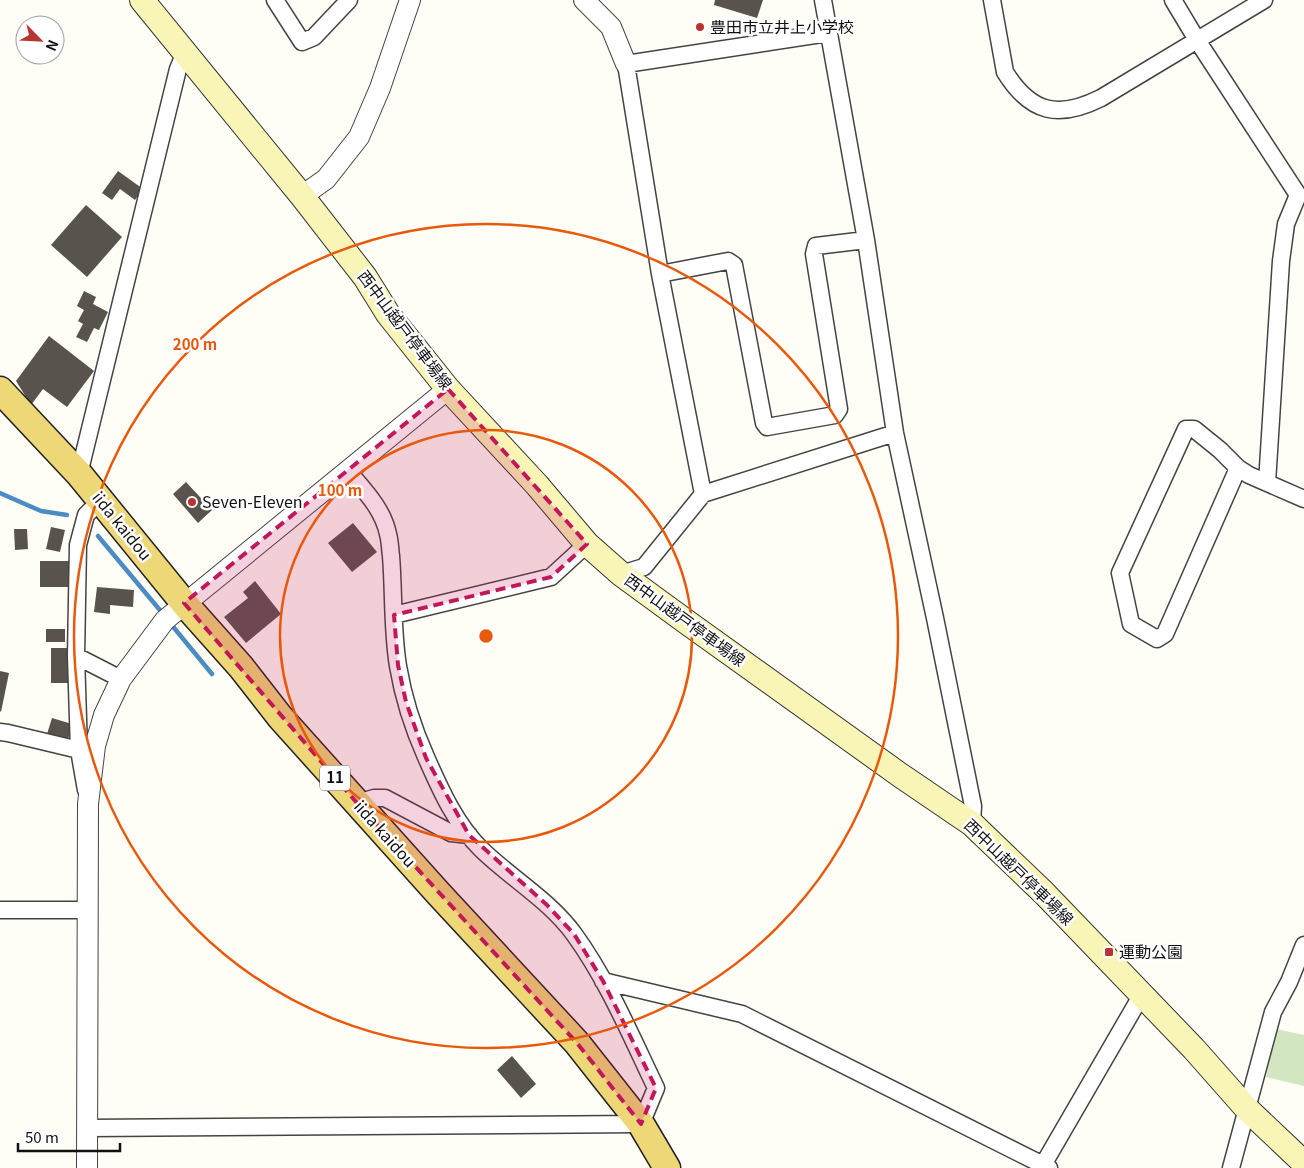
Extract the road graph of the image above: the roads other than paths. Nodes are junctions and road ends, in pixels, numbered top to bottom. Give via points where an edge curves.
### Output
1 (142, 0) edge
2 (275, 0) edge
3 (349, 0) edge
4 (410, 0) edge
5 (584, 0) edge
6 (823, 0) edge
7 (992, 0) edge
8 (1173, 0) edge
9 (1264, 0) edge
10 (828, 33) junction
11 (1197, 40) junction
12 (185, 52) junction
13 (626, 64) junction
14 (302, 196) junction
15 (866, 240) junction
16 (660, 274) junction
17 (448, 389) junction
18 (0, 390) edge
19 (895, 433) junction
20 (1238, 468) junction
21 (348, 471) junction
22 (79, 474) junction
23 (1267, 484) junction
24 (703, 494) junction
25 (1304, 498) edge
26 (101, 500) junction
27 (587, 544) junction
28 (621, 574) junction
29 (184, 603) junction
30 (394, 614) junction
31 (76, 656) junction
32 (121, 678) junction
33 (0, 732) edge
34 (79, 750) junction
35 (357, 803) junction
36 (88, 804) junction
37 (972, 824) junction
38 (468, 835) junction
39 (0, 910) edge
40 (88, 910) junction
41 (1304, 945) edge
42 (603, 981) junction
43 (1141, 996) junction
44 (1247, 1109) junction
45 (641, 1124) junction
46 (88, 1128) junction
47 (1304, 1163) edge
48 (1046, 1167) edge
49 (87, 1168) edge
50 (667, 1168) edge
51 (1231, 1168) edge

1 - 12 main road, 西中山越戸停車場線
2 - 3 street via 302,42 314,37
4 - 14 street via 359,138 326,179
5 - 13 street via 611,27
6 - 10 street
7 - 11 street via 1005,72 1024,96 1056,110 1076,109 1101,98
8 - 11 street
9 - 11 street
10 - 13 street
10 - 15 street
11 - 23 street via 1298,195 1286,224 1281,261
12 - 14 main road, 西中山越戸停車場線
12 - 22 street via 178,69
13 - 16 street
14 - 17 main road, 西中山越戸停車場線 via 365,277 388,314
15 - 16 street via 816,246 814,254 839,409 835,415 767,427 734,265 728,261
15 - 19 street
16 - 24 street
17 - 21 street
17 - 27 main road, 西中山越戸停車場線
18 - 22 main road, iida kaidou / 11
19 - 24 street
19 - 37 street via 973,806
20 - 20 street via 1194,429 1186,429 1120,573 1131,624 1157,639 1165,634
20 - 23 street
21 - 29 street
21 - 30 street via 374,502 388,533
22 - 26 main road, iida kaidou / 11
23 - 25 street
24 - 28 street via 644,567
26 - 29 main road, iida kaidou / 11
26 - 31 street via 86,515 78,545
27 - 28 main road, 西中山越戸停車場線
27 - 30 street via 551,577
28 - 37 main road, 西中山越戸停車場線
29 - 32 street via 165,620
29 - 35 main road, iida kaidou / 11
30 - 38 street via 398,665 406,702 426,758
31 - 32 street
31 - 34 street
32 - 36 street via 104,715 95,746
33 - 34 street
34 - 36 street
35 - 38 street via 385,798 451,832
35 - 45 main road, iida kaidou / 11 via 577,1043
36 - 40 street
37 - 43 main road, 西中山越戸停車場線 via 1044,893
38 - 42 street via 505,871 548,904 574,934
39 - 40 street
40 - 46 street
41 - 44 street via 1273,1012
42 - 45 street via 656,1088
42 - 48 street via 742,1014
43 - 44 main road, 西中山越戸停車場線
43 - 48 street
44 - 47 main road, 西中山越戸停車場線
44 - 51 street
45 - 46 street
45 - 50 main road, iida kaidou / 11
46 - 49 street

